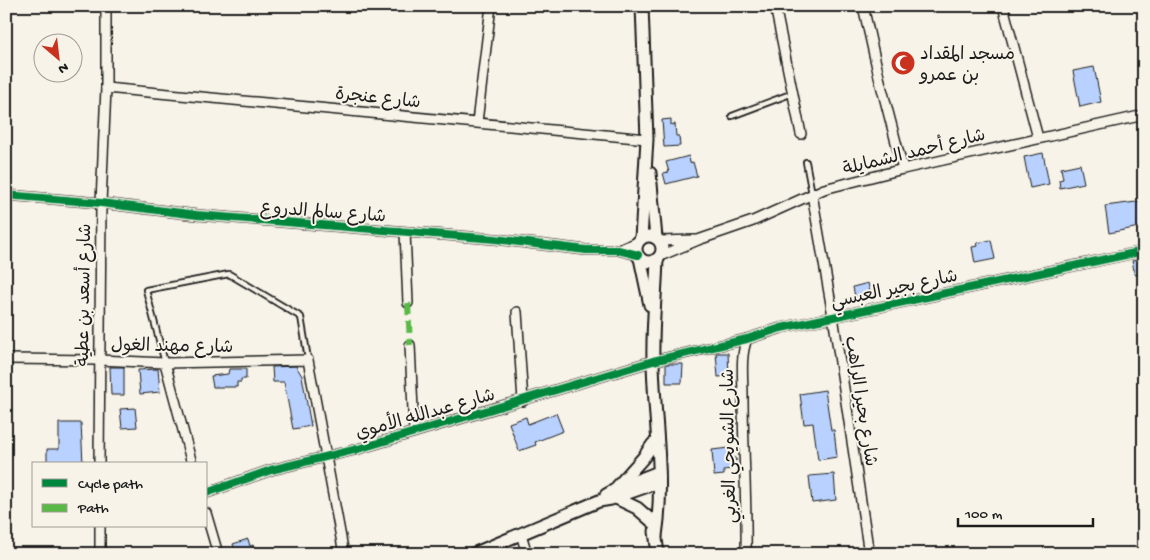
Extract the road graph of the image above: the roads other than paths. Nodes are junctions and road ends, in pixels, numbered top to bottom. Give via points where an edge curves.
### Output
1 (106, 6) edge
2 (491, 6) edge
3 (642, 6) edge
4 (775, 6) edge
5 (863, 6) edge
6 (1003, 6) edge
7 (106, 88) junction
8 (793, 93) junction
9 (1144, 115) edge
10 (732, 116) dead end
11 (477, 122) junction
12 (801, 134) dead end
13 (1038, 138) junction
14 (647, 139) junction
15 (646, 159) junction
16 (806, 162) dead end
17 (903, 169) junction
18 (812, 194) junction
19 (6, 195) edge
20 (101, 203) junction
21 (405, 232) junction
22 (639, 240) junction
23 (658, 240) junction
24 (698, 240) junction
25 (618, 250) junction
26 (1144, 251) edge
27 (639, 256) junction
28 (658, 257) junction
29 (408, 303) dead end
30 (517, 312) dead end
31 (833, 316) junction
32 (652, 317) junction
33 (747, 338) junction
34 (410, 345) dead end
35 (6, 359) edge
36 (99, 360) junction
37 (308, 360) junction
38 (653, 361) junction
39 (164, 363) junction
40 (523, 401) junction
41 (656, 431) junction
42 (414, 432) junction
43 (653, 444) junction
44 (326, 457) junction
45 (100, 462) edge
46 (191, 462) edge
47 (656, 478) junction
48 (208, 492) edge
49 (615, 494) junction
50 (208, 520) edge
51 (654, 522) junction
52 (100, 528) edge
53 (521, 534) junction
54 (656, 536) junction
55 (100, 554) edge
56 (218, 554) edge
57 (344, 554) edge
58 (473, 554) edge
59 (527, 554) edge
60 (658, 554) edge
61 (746, 554) edge
62 (869, 554) edge

1 - 7 street, شارع أسعد بن عطية
2 - 11 street
3 - 14 street
4 - 8 street
5 - 17 street
6 - 13 street
7 - 11 street, شارع عنجرة
7 - 20 street, شارع أسعد بن عطية
8 - 10 lane
8 - 12 street
9 - 13 street, شارع أحمد الشمايلة
11 - 14 street, شارع عنجرة
13 - 17 street, شارع أحمد الشمايلة
14 - 15 street
15 - 22 street
15 - 23 street
16 - 18 lane
17 - 18 street, شارع أحمد الشمايلة
18 - 24 street, شارع أحمد الشمايلة via 753,221
18 - 31 street, شارع بحيرا الراهب
19 - 20 street, شارع سالم الدروع
20 - 21 street, شارع سالم الدروع via 197,215
20 - 36 street, شارع أسعد بن عطية
21 - 25 street, شارع سالم الدروع via 586,250
21 - 29 street
22 - 23 street via 650,236
22 - 25 street, شارع سالم الدروع
22 - 27 street via 636,248
23 - 24 street, شارع أحمد الشمايلة
23 - 28 street via 662,248
24 - 28 street, شارع أحمد الشمايلة
25 - 27 street, شارع سالم الدروع
26 - 31 street, شارع بجير العبسي
27 - 28 street via 650,262
27 - 32 street
28 - 32 street
30 - 40 street
31 - 33 street, شارع بجير العبسي
31 - 62 street, شارع بحيرا الراهب
32 - 38 street
33 - 38 street, شارع بجير العبسي
33 - 61 street, شارع الشويحي الغربي via 743,373
34 - 42 street
35 - 36 street, شارع مهند الغول
36 - 39 street, شارع مهند الغول
36 - 45 street, شارع أسعد بن عطية
37 - 39 street, شارع مهند الغول
37 - 39 lane via 301,317 229,274 146,290
37 - 44 street
38 - 40 street, شارع عبدالله الأموي
38 - 41 street
39 - 46 street
40 - 42 street, شارع عبدالله الأموي
41 - 43 street
41 - 47 street
42 - 44 street, شارع عبدالله الأموي
43 - 47 street
43 - 49 street
44 - 48 street, شارع عبدالله الأموي via 272,470
44 - 57 street
47 - 49 street
47 - 51 street
47 - 54 street via 659,520
49 - 51 street
49 - 53 street
50 - 56 street
51 - 54 street
52 - 55 street
53 - 58 street
53 - 59 street
54 - 60 street

